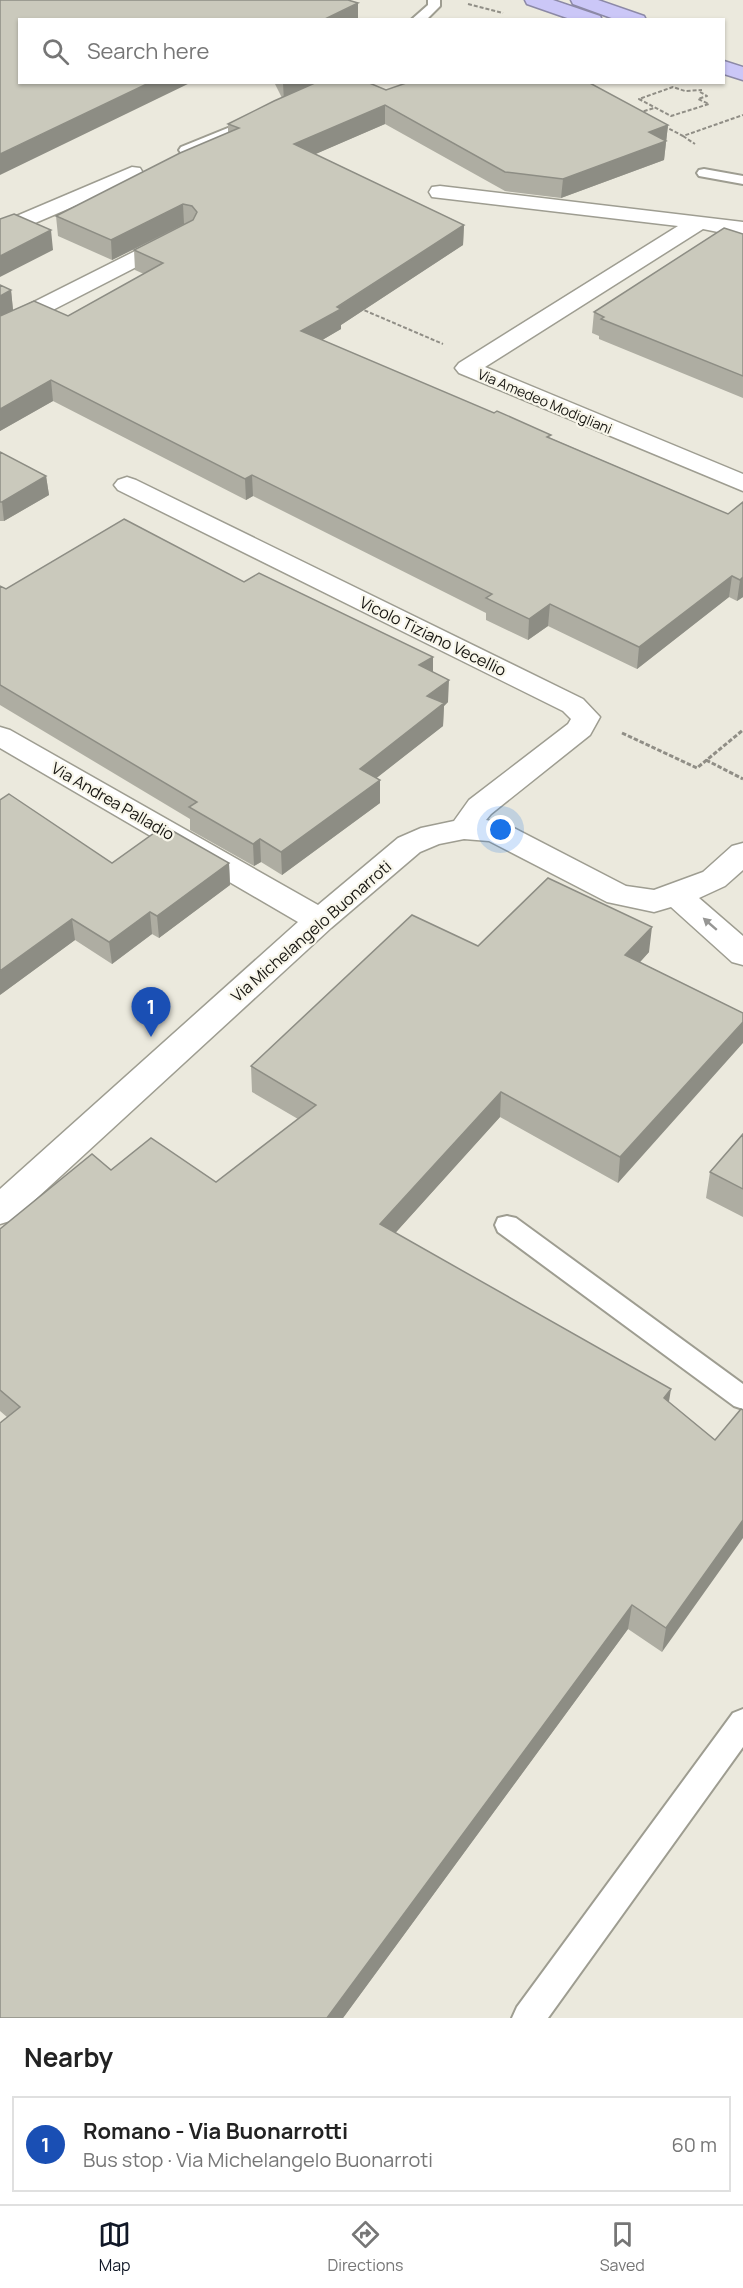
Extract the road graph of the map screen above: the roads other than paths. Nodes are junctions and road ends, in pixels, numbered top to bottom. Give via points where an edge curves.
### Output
1 (434, 0) edge
2 (534, 0) edge
3 (579, 0) edge
4 (419, 18) edge
5 (587, 18) edge
6 (631, 18) edge
7 (725, 50) edge
8 (743, 56) edge
9 (725, 68) edge
10 (743, 74) edge
11 (273, 113) edge
12 (186, 150) edge
13 (132, 173) dead end
14 (704, 173) dead end
15 (743, 180) edge
16 (440, 192) dead end
17 (8, 205) dead end
18 (33, 216) junction
19 (698, 223) junction
20 (743, 230) edge
21 (0, 231) edge
22 (185, 233) edge
23 (0, 328) edge
24 (743, 483) edge
25 (127, 485) dead end
26 (0, 736) edge
27 (464, 829) junction
28 (743, 854) edge
29 (677, 895) junction
30 (320, 920) junction
31 (743, 954) edge
32 (0, 1210) edge
33 (507, 1225) dead end
34 (743, 1398) edge
35 (743, 1723) edge
36 (528, 2018) edge

1 - 4 lane via 434,6
2 - 5 highway
3 - 6 highway
7 - 8 highway
9 - 10 highway
11 - 12 lane
13 - 18 street
14 - 15 lane
16 - 19 street
17 - 18 street
18 - 21 street
19 - 20 street
19 - 24 street, Via Amedeo Modigliani via 467,368
22 - 23 street
25 - 27 street, Vicolo Tiziano Vecellio via 573,705 586,717 580,729 480,807
26 - 30 street, Via Andrea Palladio
27 - 29 street, Via Michelangelo Buonarroti via 495,831 618,895 654,901
27 - 30 street, Via Michelangelo Buonarroti via 432,835 409,845
28 - 29 street, Via Michelangelo Buonarroti via 714,879
31 -> 29 street
30 - 32 street, Via Michelangelo Buonarroti
33 - 34 lane
35 - 36 lane

